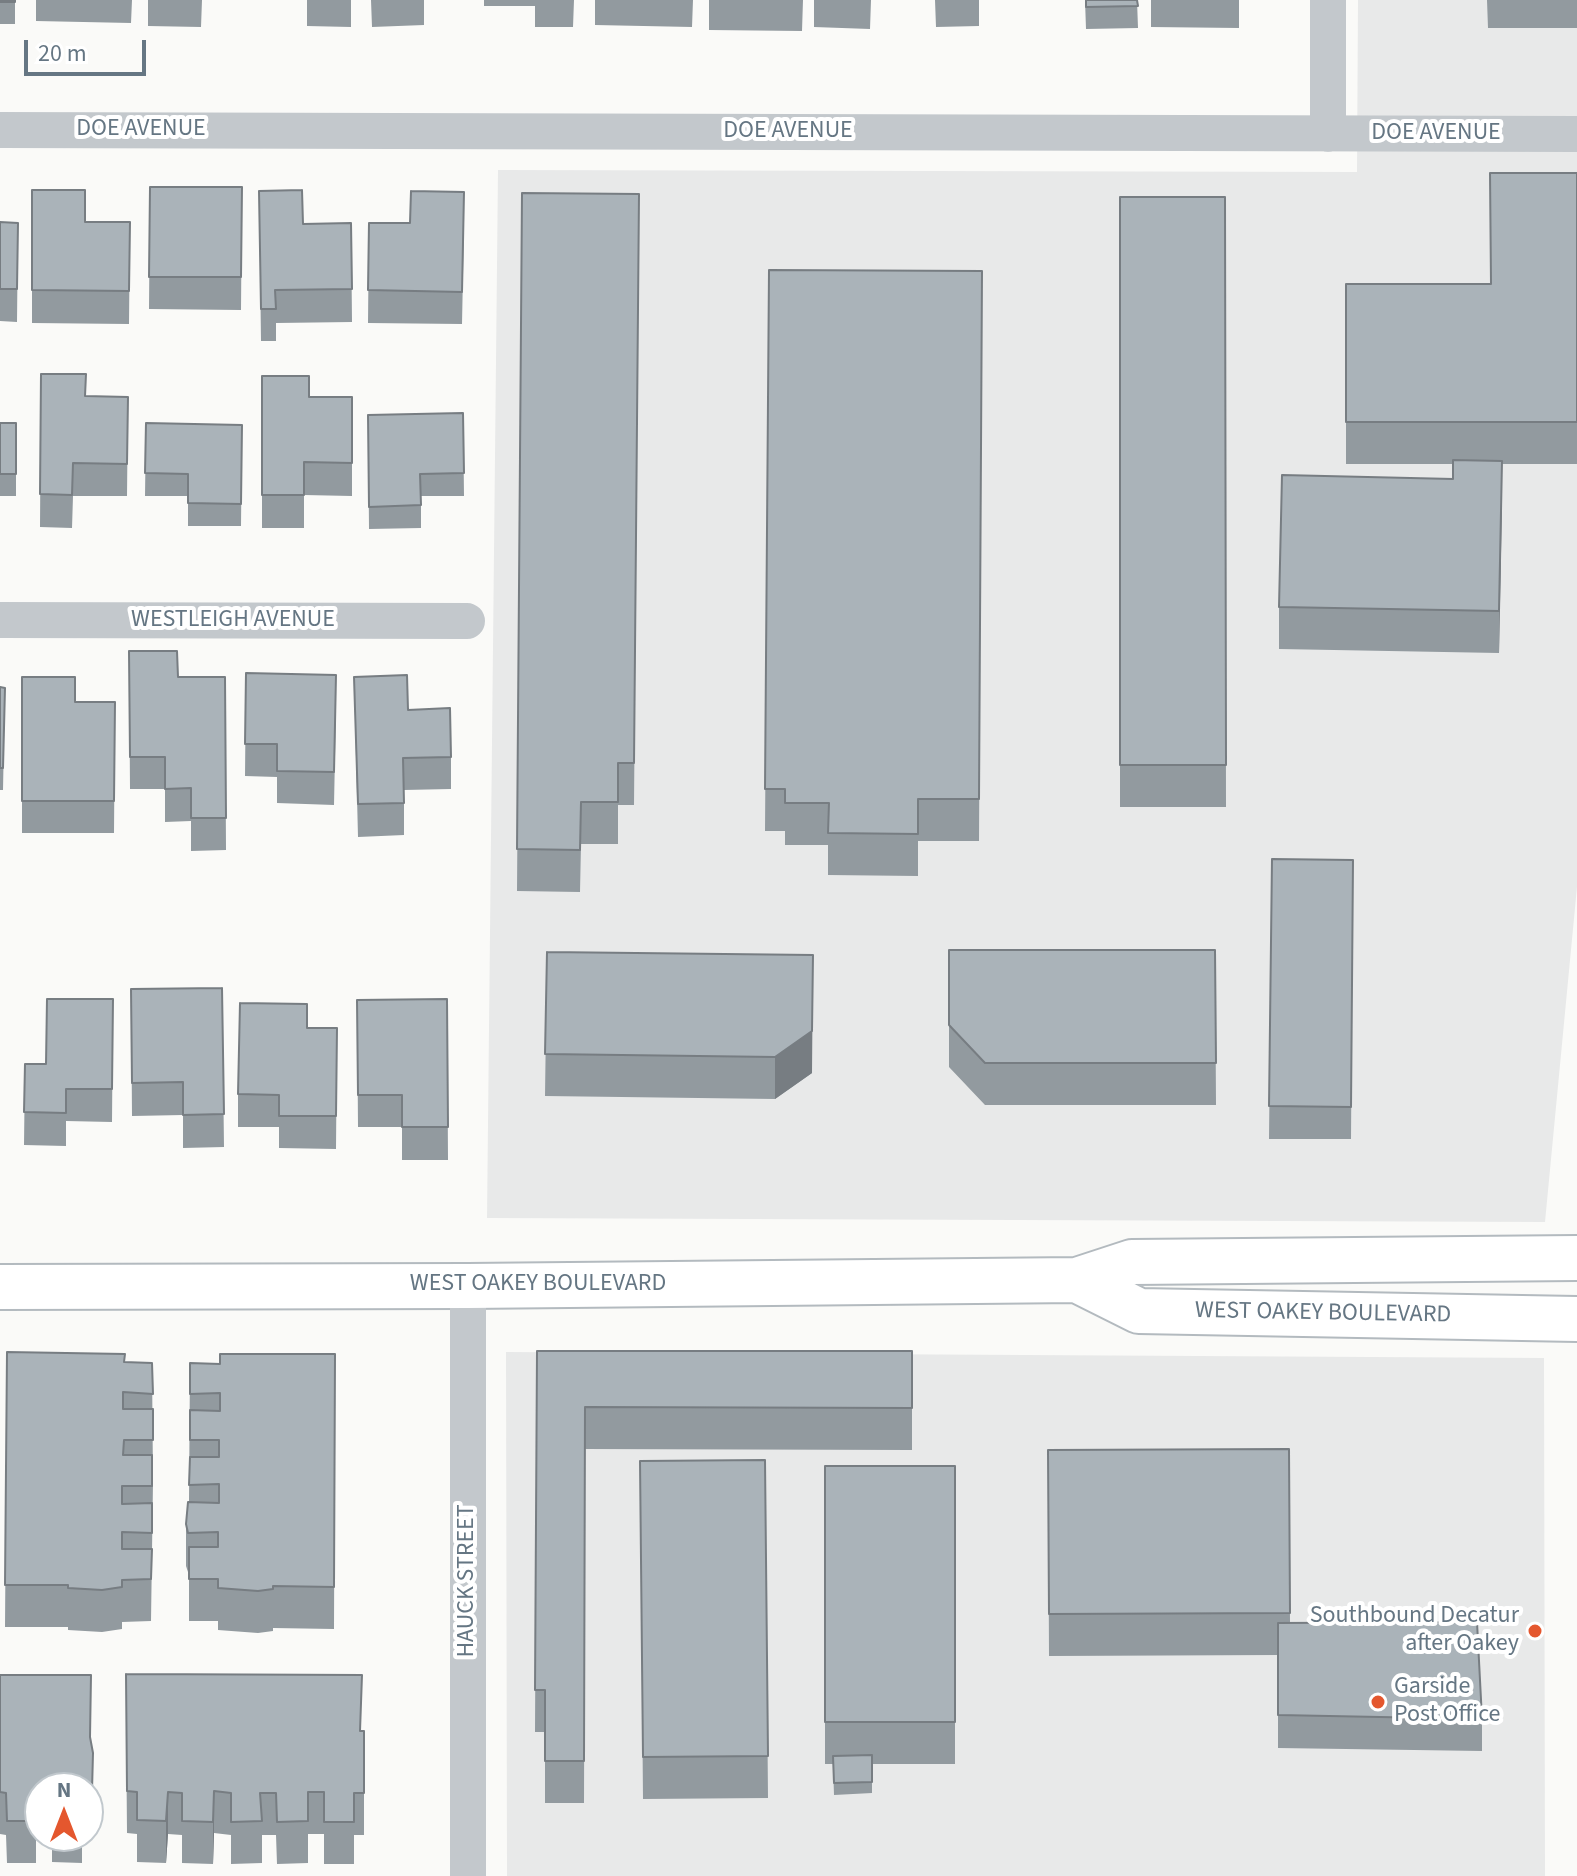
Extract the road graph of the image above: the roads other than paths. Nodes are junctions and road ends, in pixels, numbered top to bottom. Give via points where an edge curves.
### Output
1 (1328, 0) edge
2 (0, 130) edge
3 (1328, 134) junction
4 (1577, 134) edge
5 (0, 620) edge
6 (467, 621) dead end
7 (1577, 1258) edge
8 (1077, 1280) junction
9 (468, 1286) junction
10 (0, 1287) edge
11 (1577, 1319) edge
12 (468, 1876) edge

1 - 3 street
2 - 3 street, DOE AVENUE
3 - 4 street, DOE AVENUE
5 - 6 street, WESTLEIGH AVENUE
7 - 8 main road, WEST OAKEY BOULEVARD via 1132,1262
8 - 9 main road, WEST OAKEY BOULEVARD
8 - 11 main road, WEST OAKEY BOULEVARD via 1139,1311
9 - 10 main road, WEST OAKEY BOULEVARD
9 - 12 street, HAUCK STREET

